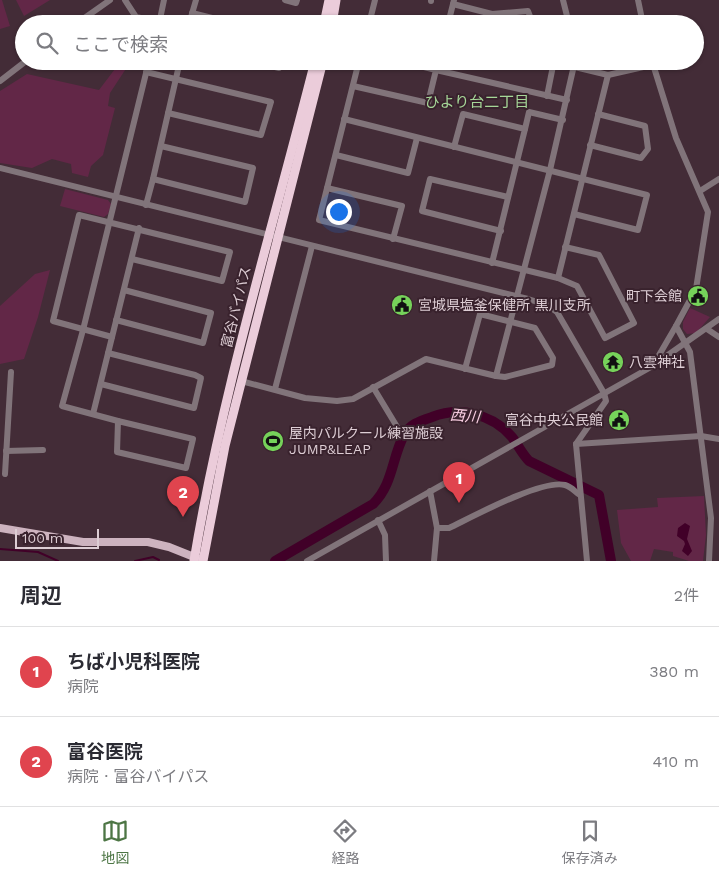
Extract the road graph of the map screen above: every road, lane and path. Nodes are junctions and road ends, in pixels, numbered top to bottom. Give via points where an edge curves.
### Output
1 (110, 0) edge
2 (125, 0) edge
3 (164, 0) edge
4 (196, 0) edge
5 (285, 0) edge
6 (297, 0) edge
7 (329, 0) edge
8 (336, 0) edge
9 (375, 0) edge
10 (563, 0) edge
11 (638, 0) edge
12 (453, 2) edge
13 (192, 13) joint
14 (89, 15) edge
15 (135, 15) edge
16 (161, 15) edge
17 (200, 15) edge
18 (326, 15) edge
19 (334, 15) edge
20 (371, 15) edge
21 (450, 15) edge
22 (530, 15) edge
23 (567, 15) edge
24 (641, 15) edge
25 (15, 69) edge
26 (178, 70) edge
27 (313, 70) edge
28 (320, 70) edge
29 (357, 70) edge
30 (436, 70) joint
31 (552, 70) edge
32 (574, 70) edge
33 (593, 70) edge
34 (626, 70) edge
35 (654, 70) edge
36 (146, 72) joint
37 (608, 75) junction
38 (177, 79) junction
39 (0, 81) edge
40 (353, 86) junction
41 (547, 96) junction
42 (567, 100) junction
43 (168, 113) junction
44 (598, 114) junction
45 (344, 119) junction
46 (563, 120) junction
47 (525, 129) junction
48 (417, 138) junction
49 (590, 145) junction
50 (161, 146) junction
51 (454, 147) junction
52 (336, 155) junction
53 (517, 162) junction
54 (0, 168) edge
55 (550, 170) junction
56 (153, 179) junction
57 (582, 179) junction
58 (719, 179) edge
59 (327, 188) junction
60 (700, 191) junction
61 (508, 197) junction
62 (116, 198) junction
63 (146, 205) junction
64 (574, 214) junction
65 (109, 222) junction
66 (139, 228) junction
67 (501, 231) junction
68 (274, 236) junction
69 (393, 239) junction
70 (312, 246) junction
71 (566, 247) junction
72 (132, 259) junction
73 (492, 263) junction
74 (525, 271) junction
75 (558, 278) junction
76 (124, 290) junction
77 (518, 297) junction
78 (719, 319) edge
79 (116, 320) junction
80 (512, 322) junction
81 (676, 326) junction
82 (707, 329) junction
83 (84, 330) junction
84 (112, 337) junction
85 (719, 337) edge
86 (686, 343) junction
87 (108, 353) junction
88 (651, 367) junction
89 (465, 369) junction
90 (11, 372) dead end
91 (496, 376) junction
92 (241, 381) junction
93 (101, 384) junction
94 (373, 387) junction
95 (275, 389) junction
96 (604, 393) junction
97 (93, 414) junction
98 (118, 421) junction
99 (0, 428) edge
100 (8, 428) junction
101 (398, 430) dead end
102 (701, 436) junction
103 (719, 438) edge
104 (576, 444) junction
105 (42, 450) dead end
106 (6, 451) junction
107 (5, 474) dead end
108 (430, 491) junction
109 (580, 492) junction
110 (378, 520) junction
111 (0, 528) edge
112 (437, 528) junction
113 (199, 560) edge
114 (307, 561) edge
115 (386, 561) edge
116 (434, 561) edge
117 (585, 561) edge
118 (709, 561) edge

1 - 14 street
2 - 15 street
3 - 16 street
4 - 13 street
5 - 6 street
7 - 18 highway
8 - 19 highway
9 - 20 street
10 - 23 street
11 - 24 street
12 - 21 street
12 - 22 street via 492,14 528,11
13 - 17 street
25 - 39 street
26 - 38 street
27 - 68 highway, 富谷バイパス
28 - 68 highway, 富谷バイパス
29 - 40 street
30 - 40 street via 428,103
30 - 41 street
31 - 41 street
32 - 42 street
33 - 37 street
34 - 37 street
35 - 60 street via 676,138
36 - 38 street
36 - 62 street
37 - 44 street
38 - 43 street
38 - 43 street via 270,102 261,135
40 - 45 street
41 - 42 street
42 - 46 street
43 - 50 street
44 - 49 street
44 - 49 street via 645,126 648,149 641,158
45 - 48 street
45 - 52 street
46 - 47 street via 530,112
46 - 55 street
47 - 51 street via 463,114
47 - 53 street
48 - 51 street
48 - 52 street via 408,173
49 - 57 street
50 - 56 street
50 - 56 street via 253,168 245,202
51 - 53 street
52 - 59 street
53 - 55 street
53 - 61 street
54 - 62 street
55 - 57 street
55 - 74 street
56 - 63 street
57 - 64 street
57 - 64 street via 647,195 638,230
58 - 60 street
59 - 69 street via 319,220
59 - 69 street via 402,206
60 - 81 street via 708,212 705,239 696,289
61 - 67 street
61 - 67 street via 430,179 422,211
62 - 63 street
62 - 65 street
63 - 68 street
64 - 71 street
65 - 66 street
65 - 83 street
65 - 83 street via 79,215 56,312 54,321
66 - 72 street
66 - 72 street via 230,252 222,281
67 - 73 street
68 - 70 street
68 - 92 highway, 富谷バイパス
68 - 113 highway, 富谷バイパス via 216,445
69 - 73 street
70 - 77 street
70 - 95 street
71 - 75 street
71 - 75 street via 599,255 634,323 606,338 577,286
72 - 76 street
73 - 74 street
74 - 75 street
74 - 77 street
76 - 79 street
76 - 79 street via 211,313 203,343
77 - 80 street
77 - 96 street via 547,305 557,312
78 - 82 street
79 - 84 street
80 - 89 street via 480,314
80 - 91 street
80 - 91 street via 535,328 553,358 552,365 505,377
81 - 86 street
81 - 88 street
82 - 85 street
82 - 86 street
83 - 84 street
83 - 97 street via 62,406
84 - 87 street
86 - 88 street
86 - 102 street via 690,352
87 - 93 street
87 - 93 street via 201,378 198,393 194,408
88 - 96 street
89 - 91 street
89 - 94 street via 426,359
90 - 100 street
92 - 95 street
92 - 113 highway, 富谷バイパス
93 - 97 street
94 - 95 street via 353,399 324,402
94 - 101 street
96 - 104 street via 606,401
96 - 108 street
97 - 98 street
98 - 98 street via 117,452 186,468 193,439
99 - 100 street
100 - 106 street
102 - 103 street
102 - 104 street
102 - 118 street via 711,518
104 - 109 street
105 - 106 street
106 - 107 street
108 - 110 street
108 - 112 street
109 - 112 street via 563,484 528,491 449,528
109 - 117 street
110 - 114 street
110 - 115 street via 385,535
111 - 113 main road via 83,542 148,542
112 - 116 street

